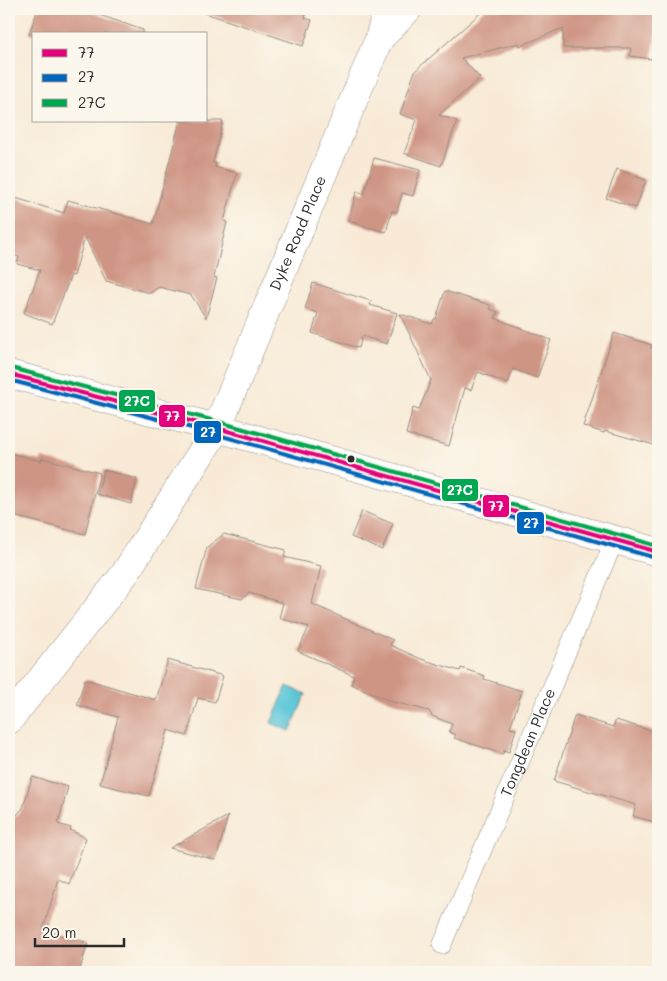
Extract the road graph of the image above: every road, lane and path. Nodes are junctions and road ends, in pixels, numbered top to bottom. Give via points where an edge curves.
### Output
1 (387, 9) edge
2 (408, 9) edge
3 (379, 38) junction
4 (9, 374) edge
5 (217, 428) junction
6 (615, 539) junction
7 (658, 552) edge
8 (9, 720) edge
9 (442, 945) dead end

1 - 3 street, Dyke Road Place
2 - 3 street
3 - 5 street, Dyke Road Place
4 - 5 street
5 - 6 street
5 - 8 street, Dyke Road Place via 124,575
6 - 7 street
6 - 9 lane, Tongdean Place

